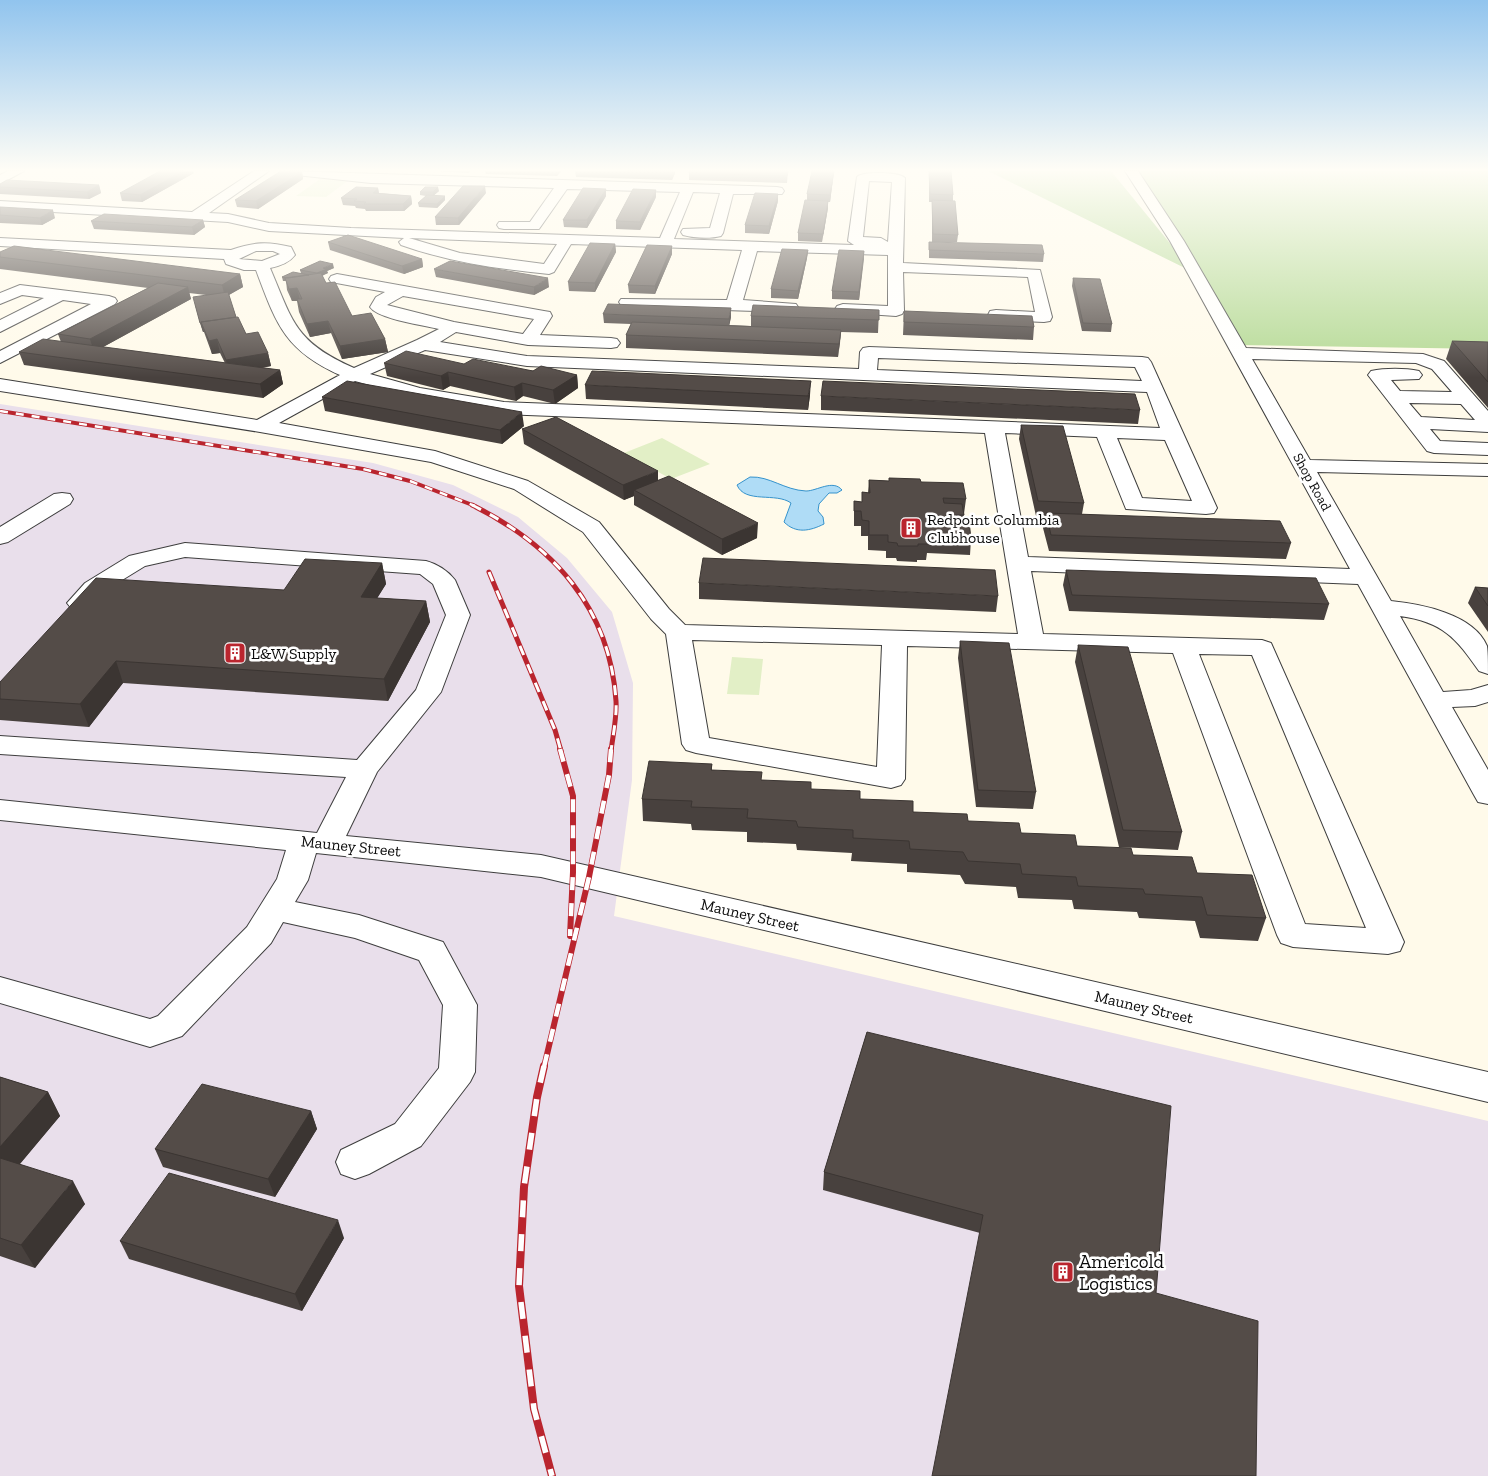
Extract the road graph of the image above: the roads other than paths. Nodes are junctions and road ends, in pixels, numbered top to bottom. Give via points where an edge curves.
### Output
1 (309, 240) edge
2 (402, 240) edge
3 (566, 240) joint
4 (570, 240) edge
5 (694, 240) edge
6 (855, 240) edge
7 (896, 240) edge
8 (1176, 240) edge
9 (0, 242) edge
10 (751, 246) junction
11 (283, 250) junction
12 (895, 253) junction
13 (232, 255) junction
14 (261, 265) junction
15 (337, 278) dead end
16 (401, 290) junction
17 (61, 295) junction
18 (0, 299) edge
19 (626, 302) dead end
20 (734, 305) junction
21 (801, 308) edge
22 (829, 309) edge
23 (896, 311) junction
24 (915, 312) edge
25 (983, 314) edge
26 (0, 327) edge
27 (454, 327) junction
28 (528, 340) junction
29 (611, 343) dead end
30 (423, 344) junction
31 (1240, 353) junction
32 (0, 358) edge
33 (354, 374) junction
34 (1448, 376) junction
35 (0, 385) edge
36 (1394, 397) junction
37 (1466, 398) junction
38 (1414, 423) junction
39 (1488, 425) edge
40 (260, 426) junction
41 (994, 427) junction
42 (1105, 432) junction
43 (1172, 434) junction
44 (1488, 449) edge
45 (1303, 466) junction
46 (1488, 470) edge
47 (62, 499) dead end
48 (0, 537) edge
49 (1018, 564) junction
50 (1366, 578) junction
51 (1382, 607) junction
52 (66, 616) edge
53 (678, 632) junction
54 (895, 638) junction
55 (1032, 642) junction
56 (1183, 646) junction
57 (1488, 666) edge
58 (1488, 693) edge
59 (1434, 700) junction
60 (0, 745) edge
61 (364, 769) junction
62 (1488, 795) edge
63 (0, 810) edge
64 (315, 842) junction
65 (274, 909) junction
66 (0, 990) edge
67 (1488, 1087) edge
68 (355, 1162) dead end

1 - 11 street
2 - 3 street via 434,252 487,264 549,270
3 - 4 street
5 - 10 street
6 - 12 street
7 - 12 street
8 - 31 street, Shop Road
9 - 13 street
10 - 12 street
10 - 20 street
11 - 13 street via 254,248
11 - 14 street via 284,258
12 - 23 street
12 - 25 street via 1035,273 1044,317
13 - 14 street via 231,261 235,263
14 - 33 street via 290,331 311,354
15 - 16 street
16 - 27 street via 382,300 378,307
16 - 28 street via 544,316
17 - 18 street via 20,290
17 - 26 street
17 - 32 street via 109,301
19 - 20 street
20 - 21 street
22 - 23 street
23 - 24 street
27 - 28 street
27 - 30 street
28 - 29 street
30 - 33 street
30 - 43 street via 527,361 1154,387
31 - 34 street via 1417,358 1438,365
31 - 45 street, Shop Road
33 - 40 street
33 - 41 street via 421,394 504,408
34 - 36 street via 1377,375
34 - 37 street
35 - 40 street
36 - 37 street
36 - 38 street
37 - 39 street
38 - 39 street
38 - 44 street via 1434,447
40 - 53 street via 434,457 521,486 590,527
41 - 42 street
41 - 49 street
42 - 43 street
42 - 43 street via 1134,504 1206,508
45 - 46 street
45 - 50 street, Shop Road
47 - 48 street
49 - 50 street
49 - 55 street
50 - 51 street, Shop Road
51 - 57 street via 1419,610 1446,621 1467,636
51 - 59 street, Shop Road
52 - 61 street via 93,588 137,561 185,550 426,568 443,580 458,615 428,692
53 - 54 street
53 - 54 street via 696,744 891,780
54 - 55 street
55 - 56 street
56 - 56 street via 1293,935 1388,942 1262,648
58 - 59 street via 1475,698
59 - 62 street, Shop Road
60 - 61 street
61 - 64 street
63 - 64 street, Mauney Street
64 - 65 street
64 - 67 street, Mauney Street via 565,871
65 - 66 street via 259,935 170,1026 150,1033
65 - 68 street via 359,927 430,951 460,1005 457,1072 408,1136

